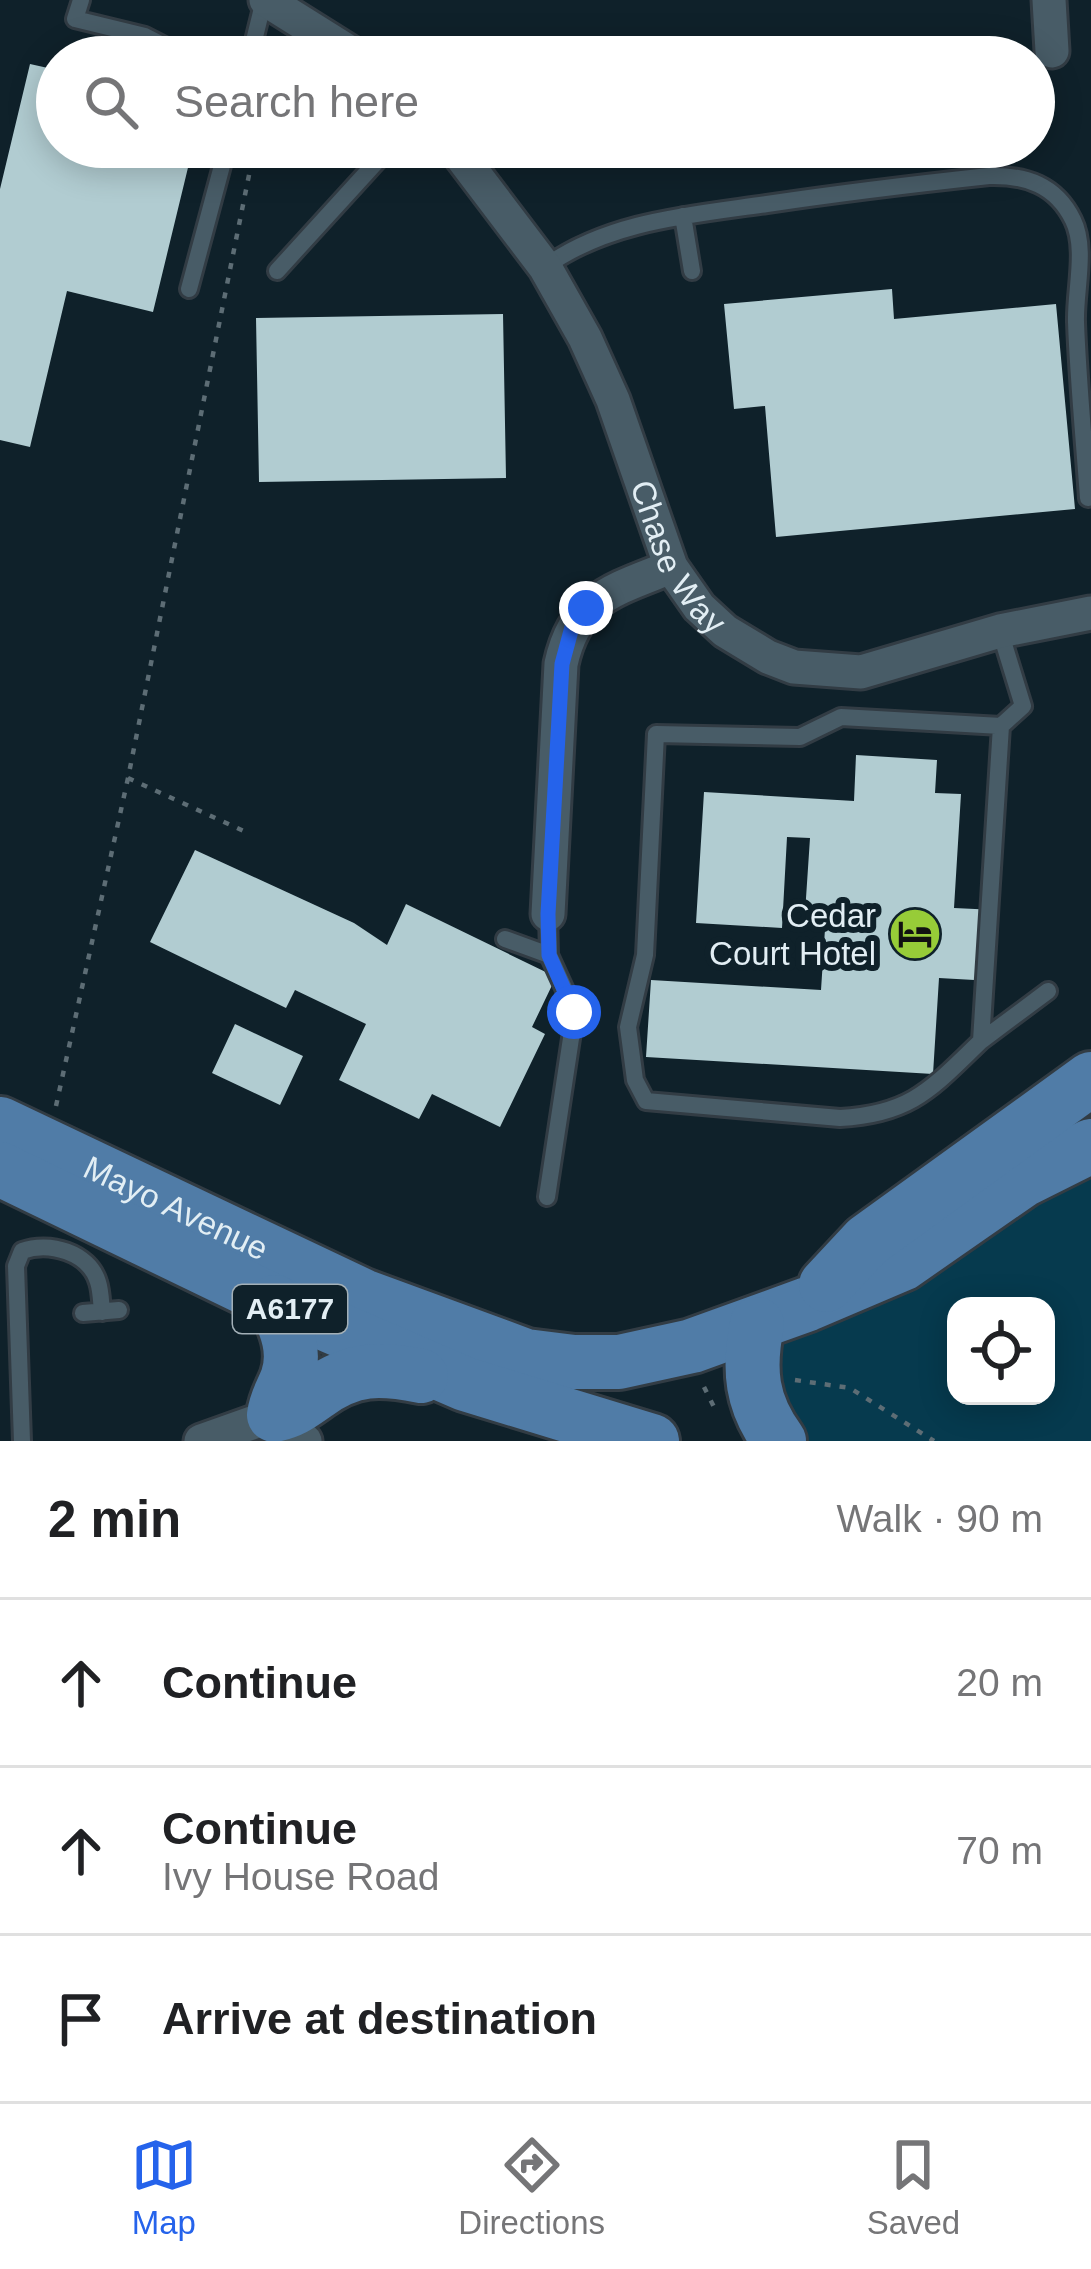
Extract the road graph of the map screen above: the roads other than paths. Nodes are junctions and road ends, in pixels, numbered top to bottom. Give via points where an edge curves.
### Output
1 (81, 0) edge
2 (265, 0) edge
3 (1049, 0) edge
4 (145, 36) edge
5 (256, 36) edge
6 (323, 36) edge
7 (1051, 36) edge
8 (221, 168) edge
9 (371, 168) edge
10 (490, 168) edge
11 (683, 216) junction
12 (545, 267) junction
13 (277, 271) dead end
14 (692, 271) dead end
15 (189, 290) dead end
16 (1088, 498) edge
17 (671, 567) junction
18 (1091, 613) edge
19 (1000, 631) junction
20 (1001, 725) junction
21 (548, 914) joint
22 (505, 939) dead end
23 (549, 955) junction
24 (1048, 991) dead end
25 (981, 1040) junction
26 (1091, 1079) edge
27 (16, 1146) edge
28 (1091, 1146) edge
29 (547, 1197) dead end
30 (275, 1302) junction
31 (808, 1304) junction
32 (101, 1312) dead end
33 (757, 1324) junction
34 (474, 1364) junction
35 (290, 1428) edge
36 (628, 1435) edge
37 (22, 1441) edge
38 (201, 1441) edge
39 (778, 1441) edge

1 - 4 lane via 75,19
2 - 5 lane
2 - 6 street
3 - 7 street
8 - 15 lane
9 - 13 lane
10 - 12 street, Chase Way
11 - 12 lane via 602,236
11 - 14 lane
11 - 16 lane via 989,176 1044,186 1076,225
12 - 17 street, Chase Way via 613,400
17 - 19 street, Chase Way via 712,620 794,667 862,672
17 - 21 street via 586,608 566,641
18 - 19 street, Chase Way
19 - 20 lane via 1023,706
20 - 25 lane
20 - 25 lane via 842,717 800,736 656,734 645,955 628,1027 646,1101 840,1118 889,1112 916,1099
21 - 23 lane
22 - 23 lane
23 - 29 lane via 574,1012
24 - 25 lane
26 - 31 main road, A6177 via 867,1240
27 - 30 main road, Mayo Avenue / A6177
27 - 34 main road, Mayo Avenue / A6177 via 363,1296
28 - 31 main road, A6177 via 1023,1180 902,1264
30 - 34 main road, Mayo Avenue / A6177
30 - 35 main road via 292,1342 277,1394
31 - 33 main road, A6177
32 - 37 lane via 90,1265 38,1245 22,1251
33 - 34 main road, A6177 via 619,1362 526,1356
33 - 39 main road via 752,1379
34 - 35 main road via 342,1377 297,1410
34 - 36 main road, Mayo Avenue / A6177
35 - 38 street

